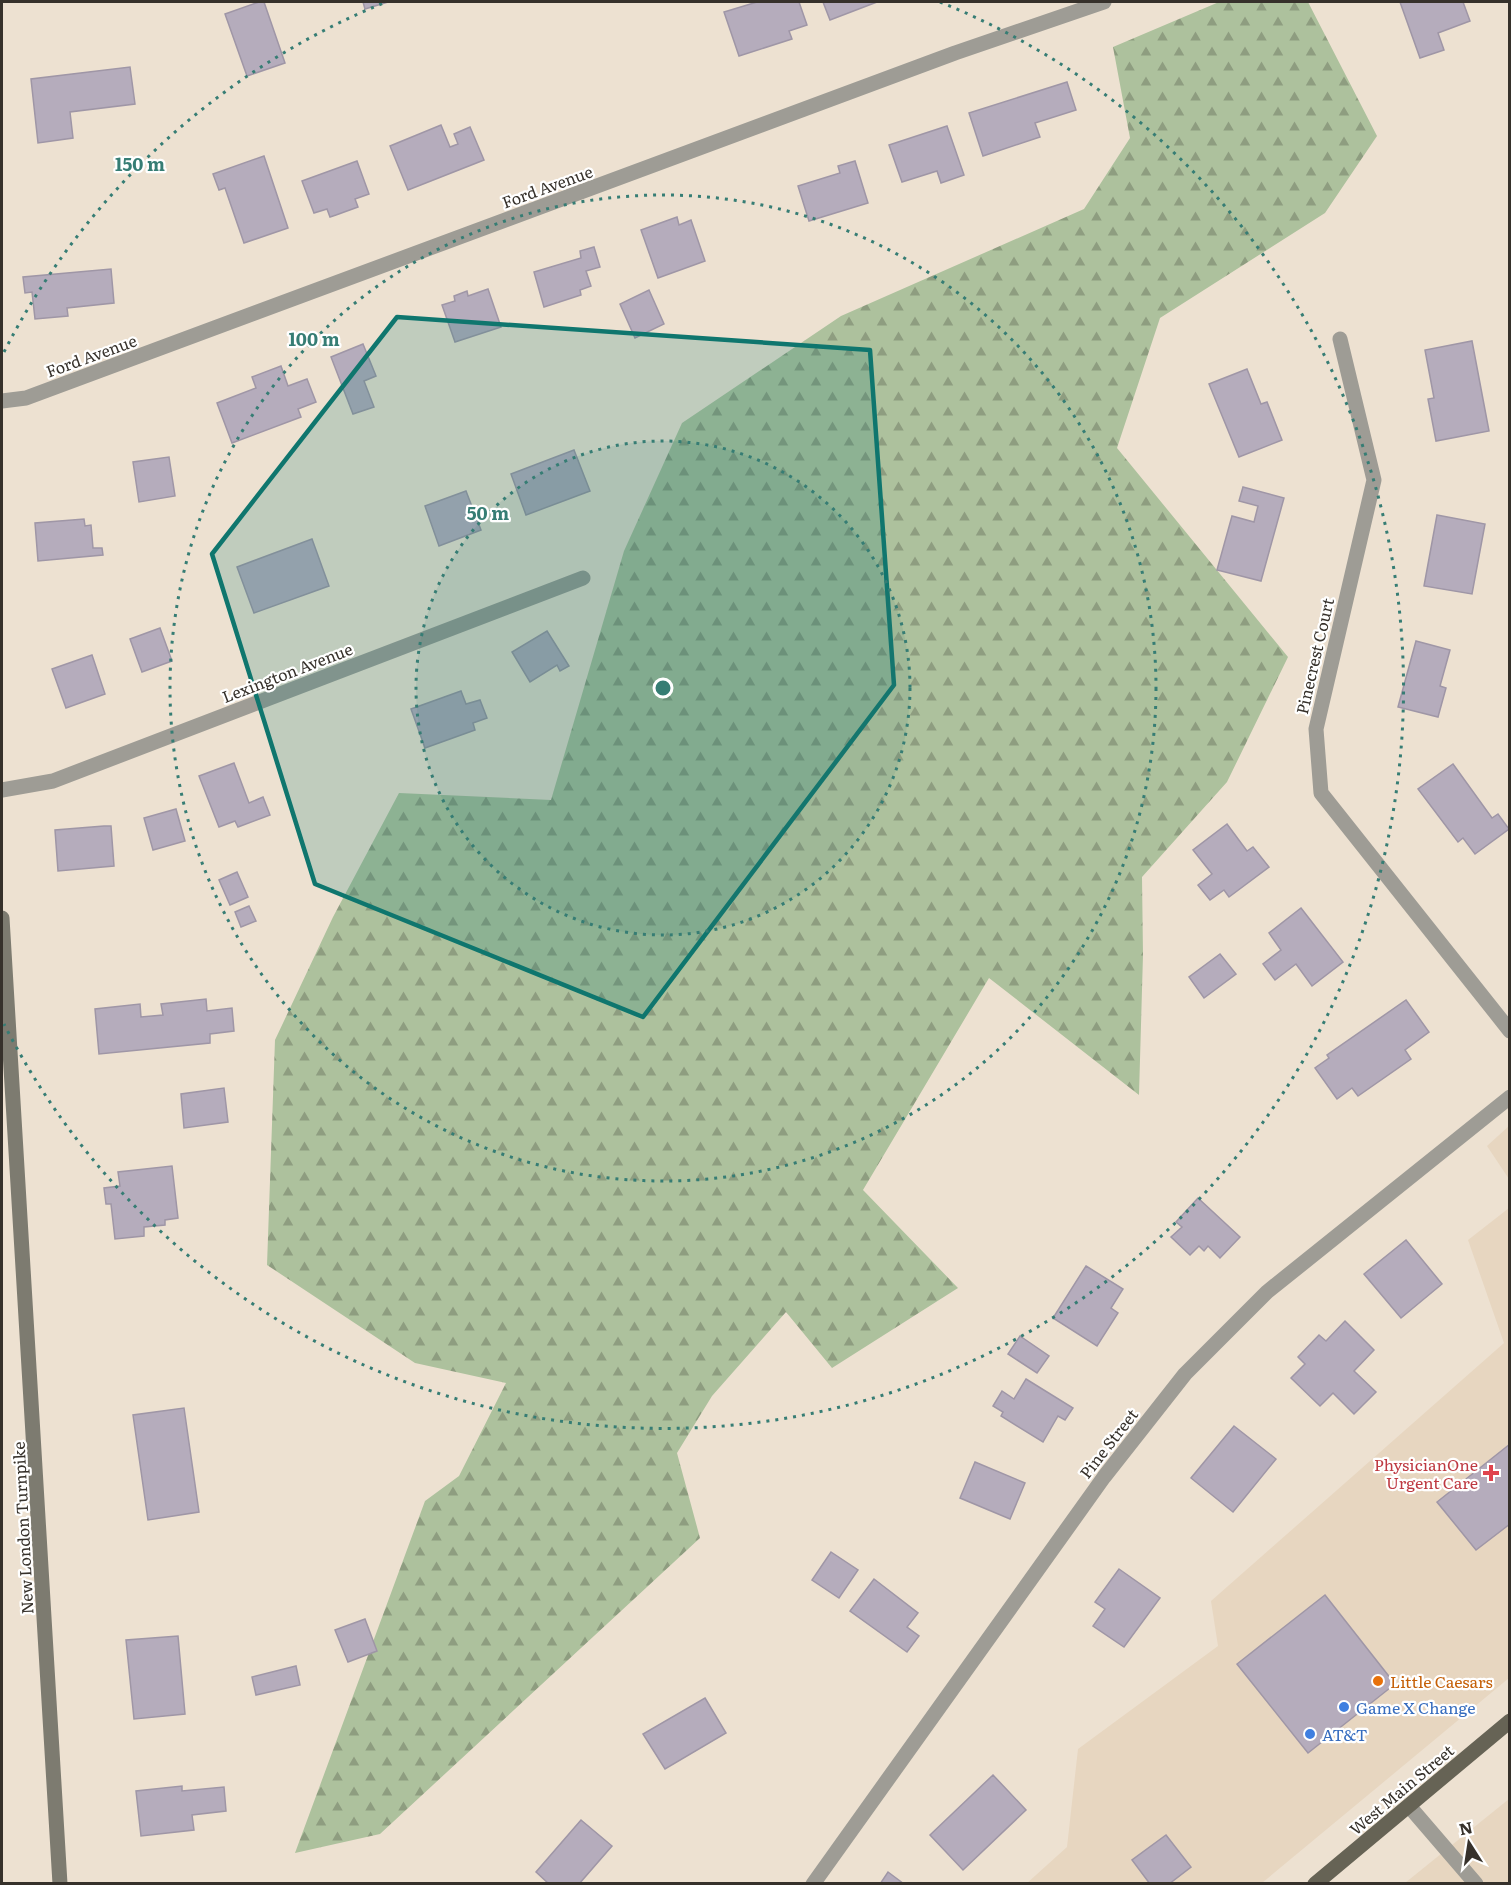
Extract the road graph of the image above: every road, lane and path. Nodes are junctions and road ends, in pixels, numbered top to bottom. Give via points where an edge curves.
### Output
1 (1104, 2) edge
2 (1340, 339) dead end
3 (2, 401) edge
4 (583, 578) dead end
5 (2, 790) edge
6 (2, 918) edge
7 (1509, 1031) edge
8 (1509, 1097) edge
9 (1509, 1721) edge
10 (1409, 1806) junction
11 (60, 1884) edge
12 (813, 1884) edge
13 (1315, 1884) edge
14 (1476, 1884) edge

1 - 3 street, Ford Avenue via 955,53 26,398
2 - 7 street, Pinecrest Court via 1374,480 1316,729 1321,793
4 - 5 street, Lexington Avenue via 53,781
6 - 11 main road, New London Turnpike
8 - 12 street, Pine Street via 1267,1292 1185,1374 1104,1477
9 - 10 main road, West Main Street
10 - 13 main road, West Main Street
10 - 14 street

